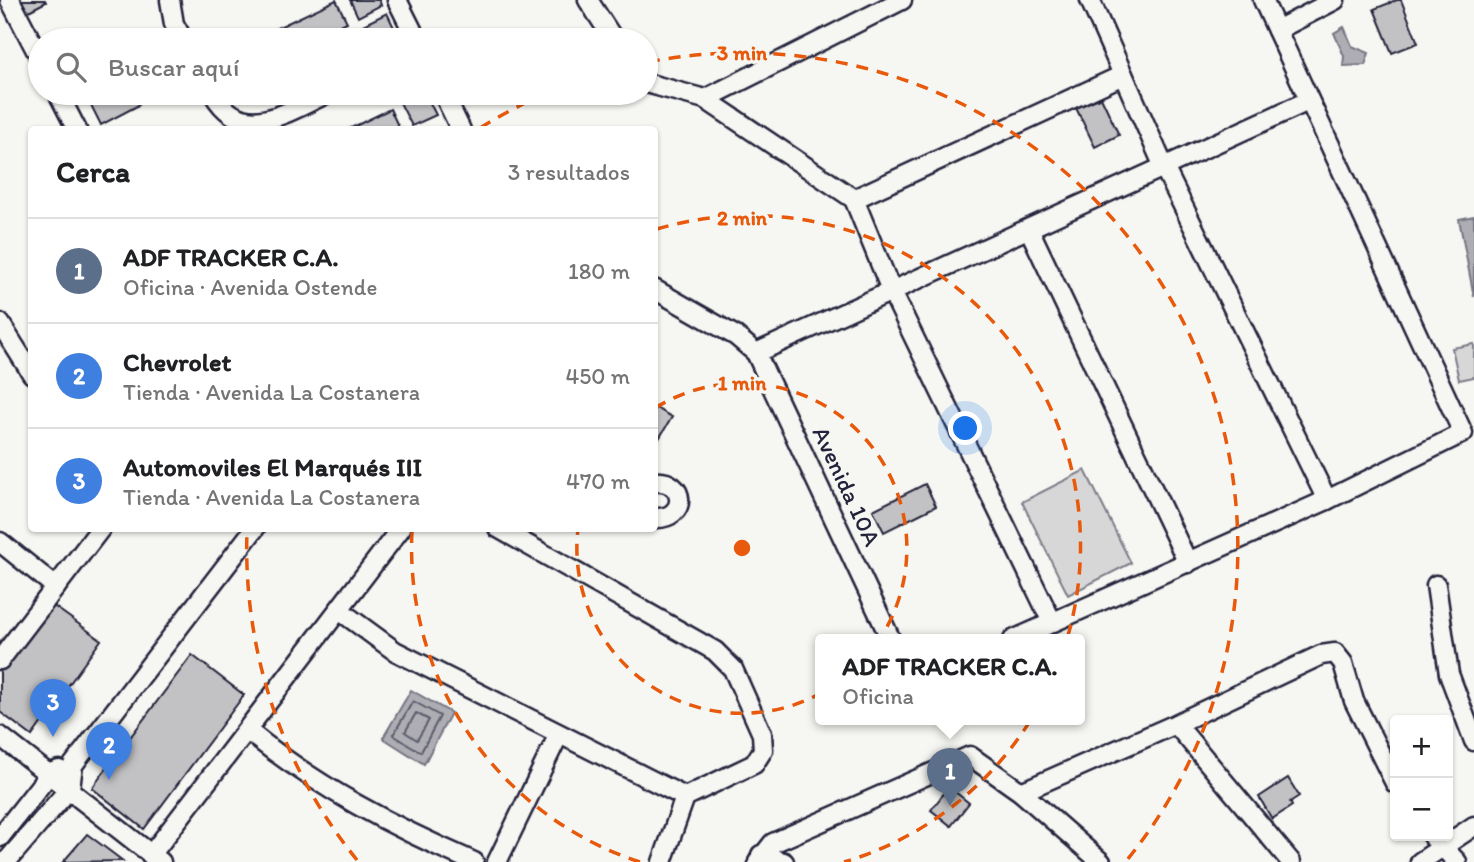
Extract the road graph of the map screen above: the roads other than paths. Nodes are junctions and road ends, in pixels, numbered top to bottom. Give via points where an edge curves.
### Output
1 (10, 0) edge
2 (397, 0) edge
3 (588, 0) edge
4 (902, 0) edge
5 (1090, 0) edge
6 (1263, 0) edge
7 (1335, 0) edge
8 (169, 1) edge
9 (176, 28) edge
10 (411, 28) edge
11 (606, 28) edge
12 (1277, 30) junction
13 (28, 35) edge
14 (1124, 75) junction
15 (658, 86) edge
16 (705, 99) junction
17 (1308, 102) junction
18 (64, 105) edge
19 (224, 105) edge
20 (301, 105) edge
21 (449, 105) edge
22 (75, 126) edge
23 (459, 126) edge
24 (1164, 167) junction
25 (854, 199) junction
26 (1028, 229) junction
27 (891, 290) junction
28 (658, 291) edge
29 (0, 323) edge
30 (756, 353) junction
31 (28, 368) edge
32 (658, 482) edge
33 (1327, 500) junction
34 (658, 518) edge
35 (98, 532) edge
36 (252, 532) edge
37 (398, 532) edge
38 (505, 532) edge
39 (0, 542) edge
40 (1188, 563) junction
41 (1436, 585) dead end
42 (56, 587) junction
43 (339, 610) junction
44 (1052, 622) junction
45 (888, 634) edge
46 (1026, 634) edge
47 (0, 660) edge
48 (1176, 724) junction
49 (247, 732) junction
50 (0, 736) edge
51 (558, 736) junction
52 (1474, 741) edge
53 (73, 765) junction
54 (50, 773) junction
55 (1392, 778) edge
56 (70, 788) junction
57 (1021, 792) junction
58 (685, 797) junction
59 (1474, 826) edge
60 (0, 837) edge
61 (1436, 842) edge
62 (156, 859) edge
63 (759, 859) edge
64 (6, 862) edge
65 (474, 862) edge
66 (497, 862) edge
67 (662, 862) edge
68 (784, 862) edge
69 (1101, 862) edge
70 (1291, 862) edge
71 (1420, 862) edge
72 (1457, 862) edge

1 - 13 street
2 - 10 street
3 - 11 street
4 - 16 street
5 - 14 street
6 - 12 street
7 - 12 street
8 - 9 street
12 - 17 street
14 - 24 street
14 - 25 street
15 - 16 street
16 - 25 street
17 - 24 street
17 - 33 street via 1463,433
18 - 22 street
19 - 20 street via 233,115 257,122
21 - 23 street
24 - 26 street
24 - 33 street
25 - 27 street
26 - 27 street
26 - 40 street
27 - 30 street
27 - 44 street
28 - 30 street via 736,336
29 - 31 street
30 - 45 street, Avenida 10A
32 - 34 street via 675,487 679,506 673,514
33 - 40 street
35 - 42 street
36 - 53 street
37 - 43 street
38 - 58 street via 715,651 733,669 762,734 763,750 754,764
39 - 42 street
40 - 44 street
41 - 52 street via 1449,674
42 - 47 street
43 - 49 street
43 - 51 street via 395,651
44 - 46 street
48 - 55 street via 1321,655 1335,653
48 - 57 street
48 - 70 street
49 - 62 street
49 - 65 street via 317,783
50 - 54 street
51 - 58 street
51 - 66 street
53 - 54 street
53 - 56 street
54 - 56 street
54 - 60 street
56 - 62 street
56 - 64 street
57 - 63 street via 970,756 773,843
57 - 69 street
58 - 67 street
59 - 61 street
61 - 71 street
61 - 72 street
63 - 68 street

